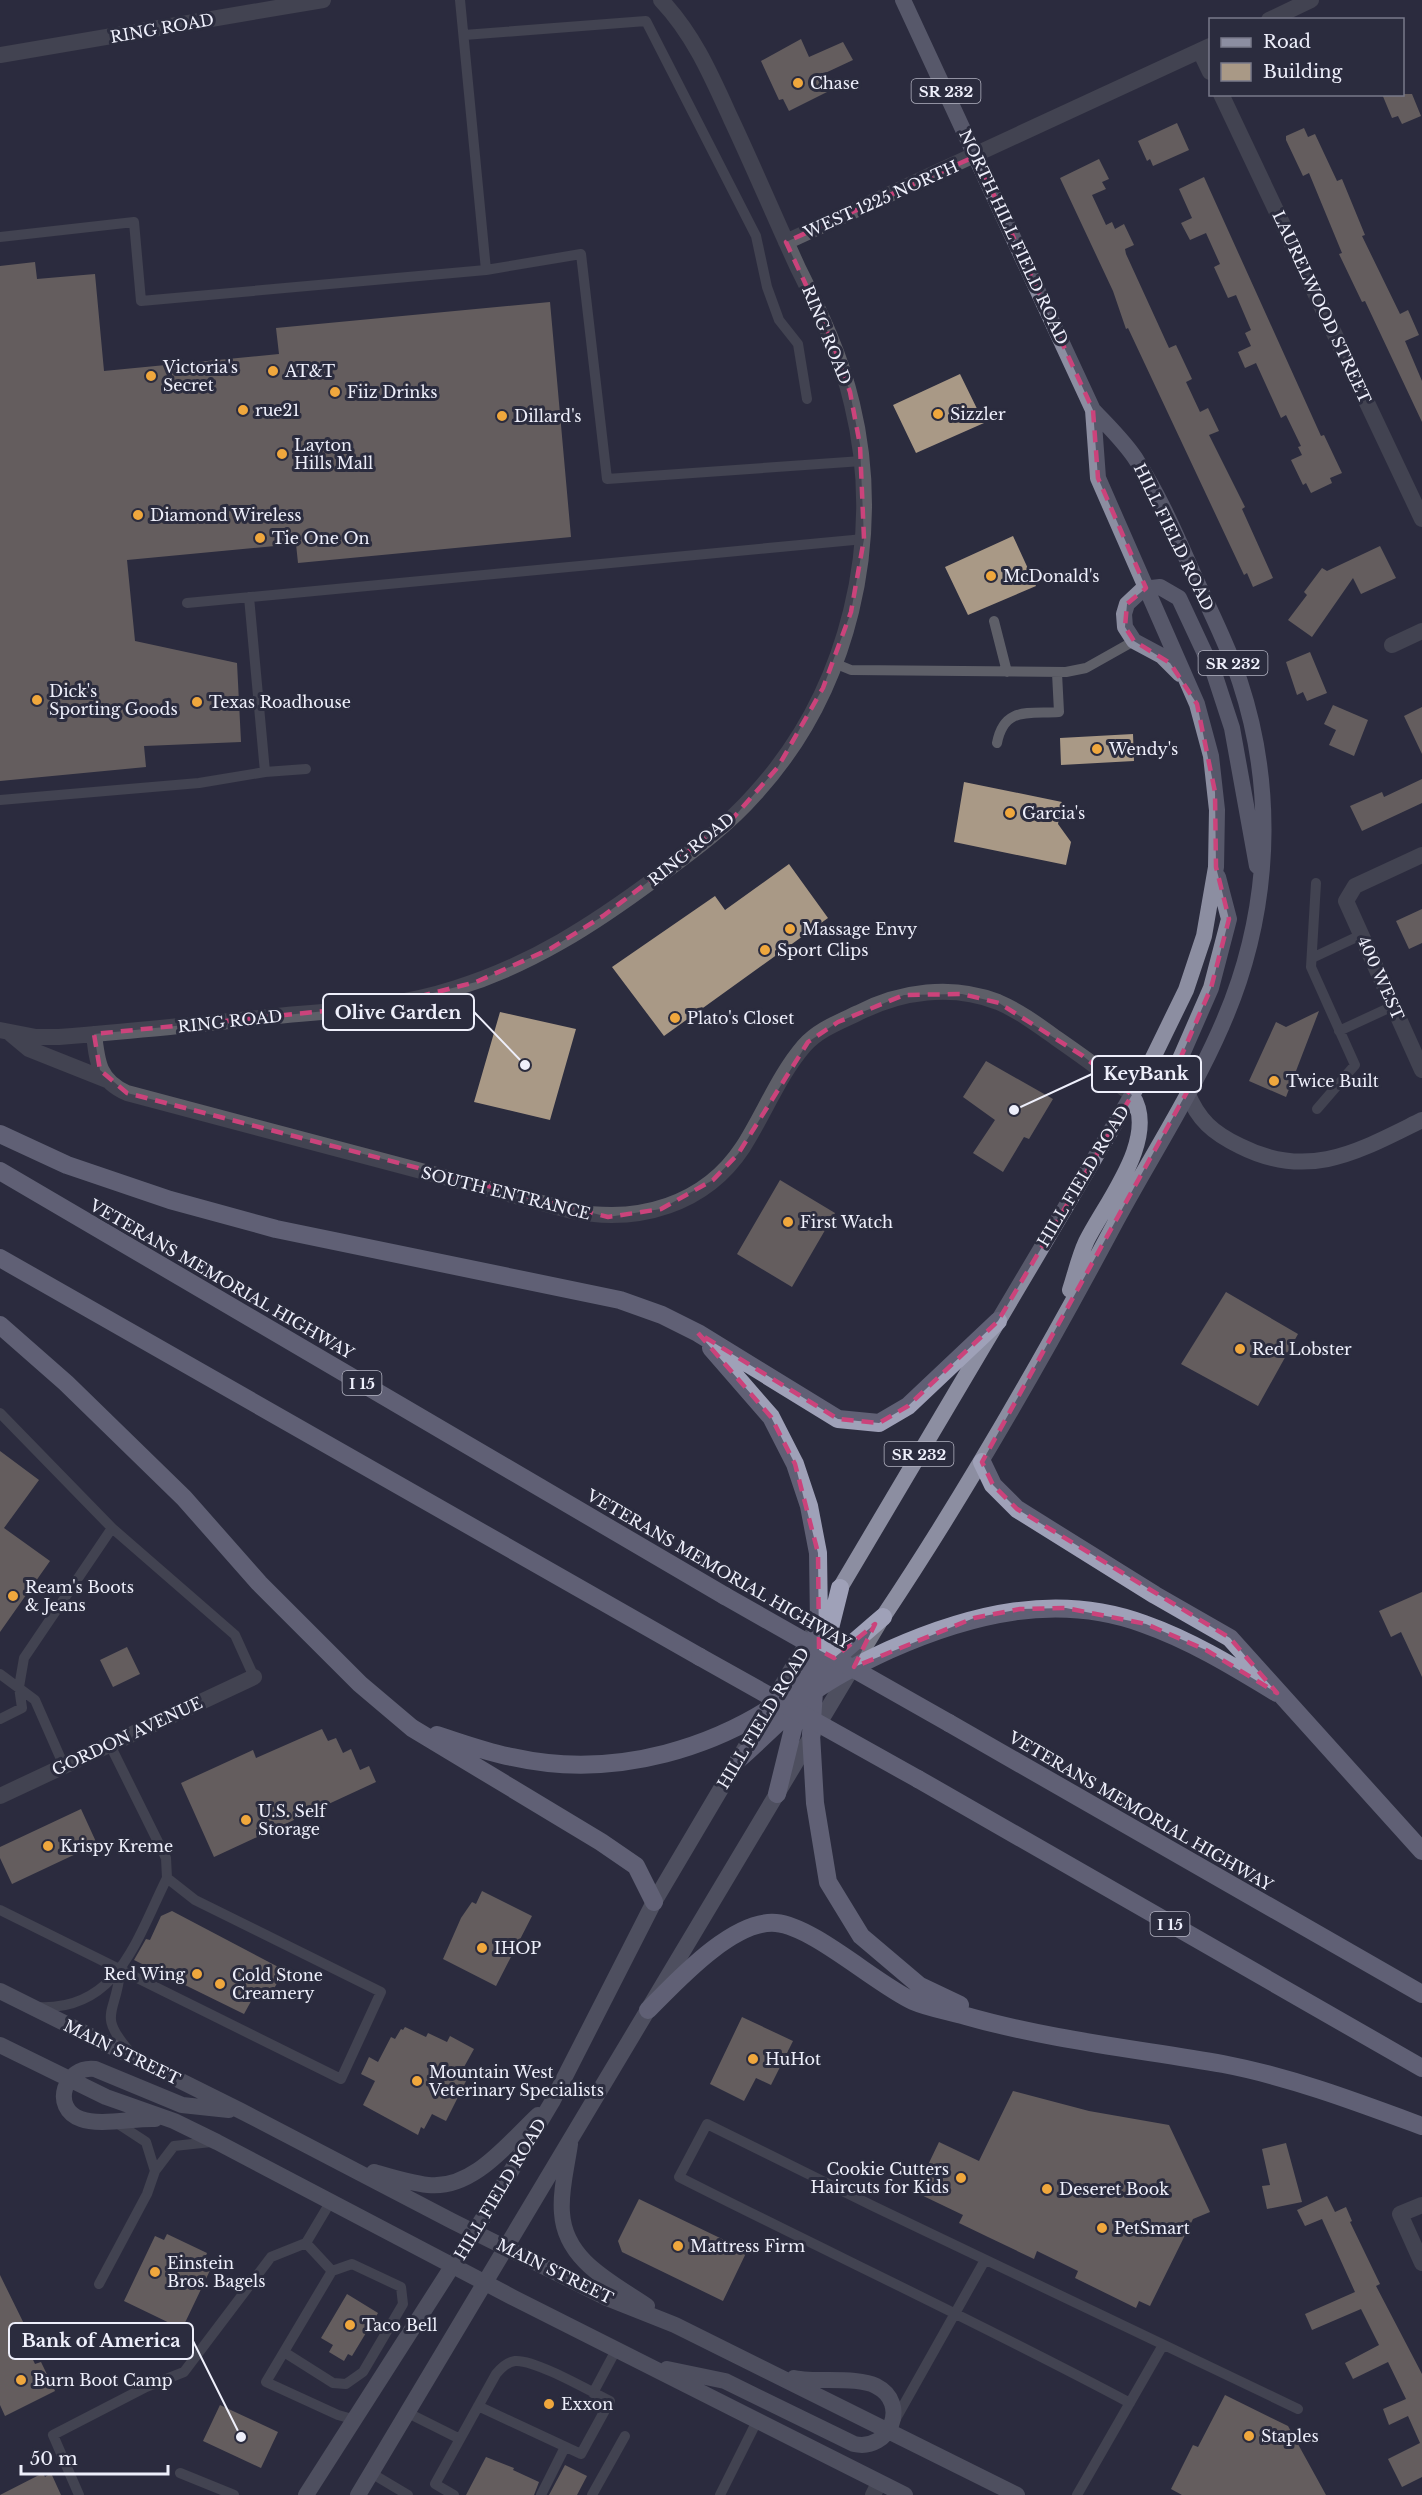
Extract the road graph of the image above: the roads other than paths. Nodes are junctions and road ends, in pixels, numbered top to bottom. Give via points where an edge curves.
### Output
1 (323, 0) edge
2 (460, 0) edge
3 (661, 0) edge
4 (903, 0) edge
5 (1311, 0) edge
6 (1273, 18) edge
7 (464, 35) junction
8 (1205, 48) edge
9 (0, 55) edge
10 (1209, 67) edge
11 (1222, 96) edge
12 (976, 156) junction
13 (0, 237) edge
14 (786, 242) junction
15 (486, 270) junction
16 (807, 399) dead end
17 (1094, 410) junction
18 (861, 461) junction
19 (1422, 519) edge
20 (864, 539) junction
21 (1146, 588) junction
22 (249, 597) junction
23 (187, 603) dead end
24 (994, 621) dead end
25 (1422, 631) edge
26 (1134, 641) junction
27 (1392, 645) dead end
28 (834, 663) junction
29 (1007, 672) junction
30 (1057, 673) junction
31 (1192, 691) junction
32 (997, 742) dead end
33 (306, 769) dead end
34 (265, 772) junction
35 (0, 800) edge
36 (1422, 855) edge
37 (1216, 867) junction
38 (1317, 883) dead end
39 (1260, 884) junction
40 (1361, 935) junction
41 (1312, 958) junction
42 (1393, 1006) junction
43 (1340, 1031) junction
44 (5, 1032) edge
45 (94, 1034) junction
46 (1422, 1070) edge
47 (107, 1080) junction
48 (1132, 1095) junction
49 (1189, 1096) junction
50 (1317, 1109) dead end
51 (1422, 1120) edge
52 (0, 1134) edge
53 (0, 1172) edge
54 (0, 1258) edge
55 (998, 1321) junction
56 (0, 1325) edge
57 (1058, 1328) junction
58 (698, 1333) junction
59 (0, 1413) edge
60 (982, 1462) junction
61 (112, 1528) junction
62 (840, 1588) junction
63 (883, 1617) junction
64 (819, 1623) junction
65 (854, 1667) junction
66 (820, 1670) junction
67 (0, 1674) edge
68 (254, 1677) joint
69 (19, 1687) junction
70 (809, 1689) junction
71 (1277, 1693) junction
72 (797, 1708) junction
73 (766, 1711) junction
74 (0, 1719) edge
75 (412, 1728) junction
76 (811, 1734) junction
77 (110, 1745) junction
78 (739, 1759) junction
79 (64, 1766) junction
80 (777, 1794) junction
81 (0, 1796) edge
82 (1422, 1851) edge
83 (167, 1878) junction
84 (654, 1902) junction
85 (0, 1910) edge
86 (120, 1972) junction
87 (0, 1991) edge
88 (1422, 1994) edge
89 (29, 2006) junction
90 (648, 2010) junction
91 (1005, 2027) junction
92 (0, 2045) edge
93 (136, 2060) junction
94 (1422, 2068) edge
95 (68, 2079) junction
96 (552, 2102) junction
97 (242, 2111) junction
98 (111, 2120) junction
99 (174, 2121) junction
100 (1422, 2126) edge
101 (572, 2134) junction
102 (218, 2142) junction
103 (350, 2166) junction
104 (155, 2171) junction
105 (331, 2201) junction
106 (1422, 2205) edge
107 (474, 2232) junction
108 (306, 2243) junction
109 (506, 2247) junction
110 (985, 2260) junction
111 (1422, 2263) edge
112 (454, 2265) junction
113 (332, 2271) junction
114 (484, 2282) junction
115 (99, 2284) dead end
116 (956, 2312) junction
117 (675, 2325) junction
118 (1163, 2346) junction
119 (616, 2350) junction
120 (284, 2352) junction
121 (646, 2365) junction
122 (771, 2373) junction
123 (593, 2393) junction
124 (1131, 2403) junction
125 (478, 2406) junction
126 (1298, 2409) dead end
127 (408, 2413) junction
128 (356, 2420) junction
129 (757, 2421) junction
130 (890, 2429) junction
131 (625, 2436) dead end
132 (460, 2439) junction
133 (565, 2447) junction
134 (180, 2473) dead end
135 (371, 2473) junction
136 (876, 2489) edge
137 (79, 2495) edge
138 (234, 2495) edge
139 (306, 2495) edge
140 (358, 2495) edge
141 (408, 2495) edge
142 (454, 2495) edge
143 (541, 2495) edge
144 (592, 2495) edge
145 (720, 2495) edge
146 (905, 2495) edge
147 (1017, 2495) edge
148 (1077, 2495) edge

1 - 9 street, RING ROAD
2 - 7 lane
3 - 14 street, RING ROAD via 695,43
4 - 12 main road, NORTH HILL FIELD ROAD / SR 232
5 - 6 street
7 - 15 lane
7 - 16 lane via 646,21 756,236 779,320 798,344
8 - 10 street
8 - 12 street, WEST 1225 NORTH
11 - 19 street, LAURELWOOD STREET
12 - 14 street, WEST 1225 NORTH
12 - 17 main road, NORTH HILL FIELD ROAD / SR 232
13 - 15 lane via 134,222 141,301
14 - 18 street, RING ROAD via 838,354 853,408
15 - 18 lane via 581,254 608,479
17 - 21 main road, HILL FIELD ROAD / SR 232 via 1098,478
17 - 39 main road, HILL FIELD ROAD / SR 232 via 1137,460 1193,573 1239,681 1261,778 1264,825
18 - 20 street, RING ROAD
20 - 22 lane
20 - 28 street, RING ROAD via 856,592
21 - 26 main road via 1132,596 1124,611 1125,627
21 - 31 main road, HILL FIELD ROAD / SR 232
21 - 39 main road via 1162,587 1179,598 1214,673 1234,737
22 - 23 lane
22 - 34 lane
24 - 29 lane
25 - 27 street
26 - 30 lane via 1086,668
26 - 31 main road via 1162,656
28 - 29 lane via 851,670
28 - 45 street, RING ROAD via 811,714 791,746 759,791 734,817 630,898 550,949 486,978 398,1003
29 - 30 lane
30 - 32 lane via 1059,712 1012,715 1000,725
31 - 37 main road, HILL FIELD ROAD / SR 232 via 1207,736 1213,774
33 - 34 lane
34 - 35 lane via 200,783
36 - 40 street, 400 WEST via 1355,886 1346,901
37 - 48 main road, HILL FIELD ROAD / SR 232 via 1194,970 1170,1026
37 - 49 main road via 1229,919 1211,988 1180,1059 1180,1073
38 - 41 lane
39 - 49 main road, HILL FIELD ROAD / SR 232 via 1256,923 1239,981
40 - 41 lane
40 - 42 street, 400 WEST
41 - 43 lane via 1311,967
42 - 43 lane
42 - 46 street, 400 WEST
43 - 50 lane via 1355,1065
44 - 45 street, RING ROAD via 59,1037
44 - 47 street, SOUTH ENTRANCE via 29,1049
45 - 47 street via 98,1064
47 - 48 street, SOUTH ENTRANCE via 118,1090 139,1097 572,1211 608,1217 661,1209 713,1180 738,1154 808,1042 838,1022 904,995 962,994 999,1003 1090,1061
48 - 55 main road, HILL FIELD ROAD / SR 232
48 - 57 main road via 1140,1117 1137,1148 1085,1244
49 - 51 main road via 1206,1125 1222,1137 1255,1154 1291,1162 1322,1162 1345,1156
49 - 57 main road, HILL FIELD ROAD / SR 232
52 - 58 highway via 67,1165 181,1203 276,1230 620,1300
53 - 88 highway, VETERANS MEMORIAL HIGHWAY / I 15, bridge via 725,1596
54 - 94 highway, I 15, bridge
55 - 58 highway via 908,1406 879,1423 838,1419
55 - 62 main road, HILL FIELD ROAD / SR 232
56 - 75 highway via 184,1498 259,1583 360,1684
57 - 60 main road, HILL FIELD ROAD / SR 232
58 - 64 highway via 771,1417 795,1464 809,1506 818,1553
59 - 61 lane
60 - 63 main road, HILL FIELD ROAD / SR 232
60 - 71 highway via 993,1485 1017,1509 1230,1638
61 - 68 lane via 235,1635
61 - 69 lane via 24,1658
62 - 64 main road, HILL FIELD ROAD / SR 232
62 - 66 highway
63 - 65 main road, HILL FIELD ROAD / SR 232
63 - 66 highway
64 - 70 highway
64 - 73 main road, HILL FIELD ROAD / SR 232
65 - 70 highway
65 - 71 highway via 974,1618 1020,1609 1066,1608 1146,1624 1206,1650
65 - 76 main road, HILL FIELD ROAD / SR 232
66 - 70 highway
67 - 69 lane
68 - 77 street, GORDON AVENUE
69 - 74 lane via 22,1708
69 - 79 lane via 36,1700
70 - 72 highway
70 - 73 highway
70 - 76 highway
71 - 82 highway
72 - 78 highway
72 - 80 highway
73 - 75 highway via 700,1744 658,1757 609,1763 561,1764 512,1757
73 - 78 main road, HILL FIELD ROAD / SR 232
75 - 84 highway via 636,1866
76 - 80 main road, HILL FIELD ROAD / SR 232
76 - 91 highway via 820,1842 828,1882 845,1913 861,1936 920,1986
77 - 79 street, GORDON AVENUE
77 - 83 lane via 166,1858
78 - 84 main road, HILL FIELD ROAD / SR 232
79 - 81 street, GORDON AVENUE
80 - 90 main road, HILL FIELD ROAD / SR 232
83 - 86 lane
83 - 86 lane via 195,1900 381,1992 340,2079
84 - 96 main road, HILL FIELD ROAD / SR 232
85 - 86 lane
86 - 89 lane via 100,1991 75,2003
86 - 93 lane via 110,2026
87 - 89 main road, MAIN STREET
89 - 93 main road, MAIN STREET
90 - 91 highway via 692,1966 729,1940 751,1926 776,1923 802,1931 914,2001
90 - 101 main road, HILL FIELD ROAD / SR 232
91 - 100 highway via 1226,2065 1334,2094
92 - 95 main road
93 - 97 main road, MAIN STREET
95 - 97 main road via 80,2070 95,2069 182,2105
95 - 98 main road via 63,2095 71,2114 87,2121
95 - 99 main road
96 - 103 main road via 483,2166 454,2183 427,2185
96 - 107 main road, HILL FIELD ROAD / SR 232
97 - 103 main road, MAIN STREET
98 - 99 main road
98 - 104 lane via 146,2142
99 - 102 main road
101 - 109 main road, HILL FIELD ROAD / SR 232
101 - 117 main road via 562,2206 570,2243 592,2269
102 - 104 lane via 176,2145
102 - 105 main road
103 - 107 main road, MAIN STREET
104 - 115 lane via 147,2194
105 - 108 lane
105 - 112 main road
106 - 111 street via 1400,2214
107 - 109 main road, MAIN STREET
107 - 112 main road, HILL FIELD ROAD / SR 232
108 - 113 lane
108 - 137 lane via 271,2257 184,2372 53,2435
109 - 114 main road, HILL FIELD ROAD / SR 232
109 - 117 main road, MAIN STREET via 607,2298
110 - 116 lane
110 - 116 lane via 707,2124 679,2177
110 - 118 lane
112 - 114 main road
112 - 128 main road, HILL FIELD ROAD
113 - 120 lane
113 - 120 lane via 352,2264 401,2287 403,2304 363,2372 346,2384 333,2383
114 - 119 main road
114 - 127 main road, HILL FIELD ROAD
116 - 124 lane
116 - 130 lane
117 - 122 main road, MAIN STREET
118 - 124 lane
118 - 126 lane
119 - 121 main road
119 - 123 lane
120 - 128 lane via 266,2382
121 - 129 main road
121 - 130 main road via 725,2381 854,2444 874,2443
122 - 130 main road, MAIN STREET
122 - 130 main road via 810,2381 877,2386 892,2404
123 - 125 lane via 535,2364 514,2361 496,2374
123 - 133 lane via 610,2401 581,2454
124 - 148 lane
125 - 132 lane
125 - 133 lane
127 - 132 lane
127 - 135 main road, HILL FIELD ROAD
128 - 139 main road, HILL FIELD ROAD
129 - 136 main road
129 - 145 lane
130 - 147 main road, MAIN STREET
131 - 144 lane
132 - 142 lane via 435,2484
133 - 143 lane
134 - 138 lane
135 - 140 main road, HILL FIELD ROAD
135 - 141 lane
136 - 146 main road

